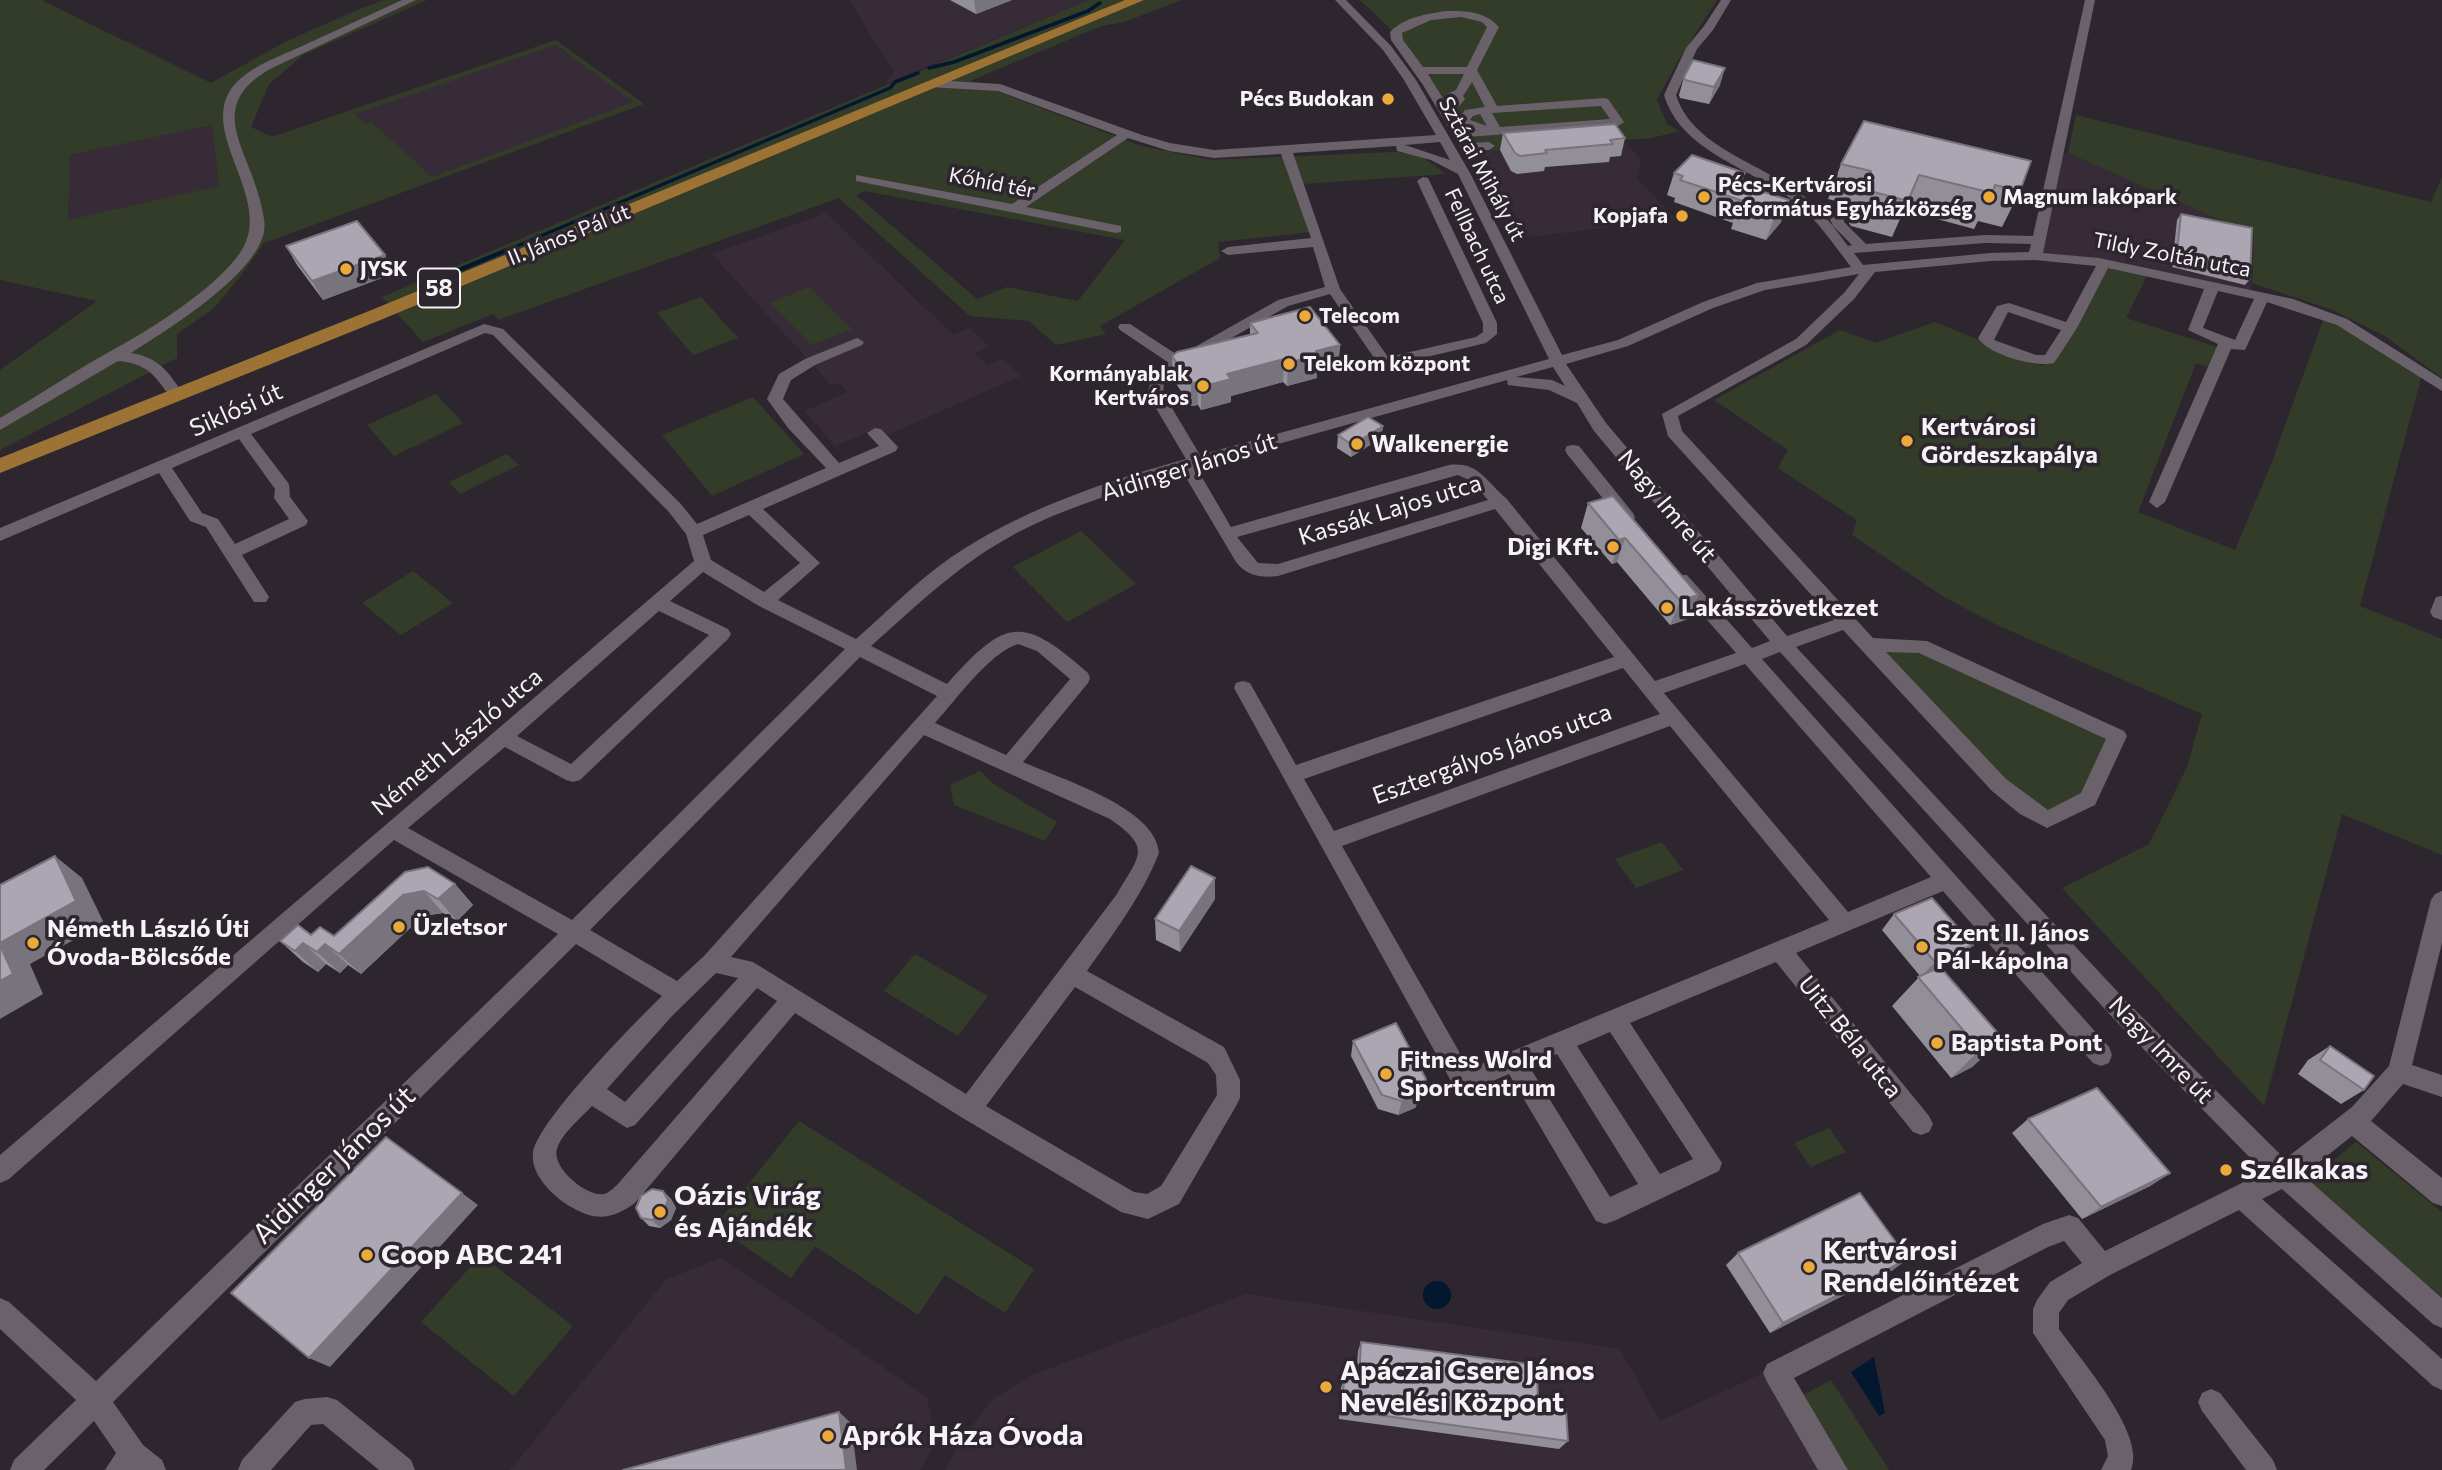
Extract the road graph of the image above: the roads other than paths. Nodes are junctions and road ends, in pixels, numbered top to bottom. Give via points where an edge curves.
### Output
1 (411, 0) edge
2 (1137, 0) edge
3 (1332, 0) edge
4 (1726, 0) edge
5 (2090, 0) edge
6 (1344, 4) edge
7 (1471, 70) junction
8 (1420, 71) junction
9 (1429, 84) junction
10 (933, 85) junction
11 (1458, 96) junction
12 (1439, 99) junction
13 (1562, 106) junction
14 (1524, 108) junction
15 (1489, 110) junction
16 (1547, 116) junction
17 (1454, 118) junction
18 (1583, 125) junction
19 (1528, 129) junction
20 (1496, 131) junction
21 (1126, 134) junction
22 (1451, 136) junction
23 (1366, 145) junction
24 (1489, 145) dead end
25 (1286, 151) junction
26 (1464, 173) junction
27 (861, 178) dead end
28 (1423, 181) dead end
29 (1014, 209) junction
30 (1838, 210) dead end
31 (1116, 229) dead end
32 (2039, 240) junction
33 (1319, 243) junction
34 (1863, 249) junction
35 (1844, 250) junction
36 (1228, 251) dead end
37 (2035, 257) junction
38 (2104, 263) junction
39 (1866, 269) junction
40 (2213, 285) junction
41 (1333, 289) junction
42 (2262, 296) junction
43 (1349, 311) junction
44 (1331, 316) dead end
45 (1125, 327) dead end
46 (1359, 327) junction
47 (2070, 328) junction
48 (1341, 331) dead end
49 (857, 342) dead end
50 (2226, 342) junction
51 (1372, 345) junction
52 (1353, 349) dead end
53 (112, 356) junction
54 (1179, 362) junction
55 (1558, 363) junction
56 (1487, 382) junction
57 (2442, 386) edge
58 (175, 394) junction
59 (1579, 398) junction
60 (0, 425) edge
61 (242, 432) junction
62 (875, 433) dead end
63 (1573, 450) dead end
64 (1191, 462) junction
65 (0, 466) edge
66 (163, 467) junction
67 (837, 470) junction
68 (1500, 502) junction
69 (2157, 502) dead end
70 (751, 507) junction
71 (694, 532) junction
72 (1641, 533) edge
73 (1227, 534) junction
74 (0, 536) edge
75 (232, 553) junction
76 (703, 563) junction
77 (1667, 563) edge
78 (260, 597) dead end
79 (765, 601) junction
80 (2442, 601) edge
81 (656, 602) junction
82 (2442, 613) edge
83 (1846, 622) junction
84 (1783, 644) junction
85 (1869, 645) junction
86 (857, 648) junction
87 (1749, 656) junction
88 (1626, 660) junction
89 (1243, 688) dead end
90 (1651, 690) junction
91 (950, 694) junction
92 (1673, 717) junction
93 (922, 726) junction
94 (503, 737) junction
95 (1010, 764) junction
96 (1291, 775) junction
97 (392, 829) junction
98 (1329, 842) junction
99 (1945, 881) junction
100 (2442, 900) edge
101 (1843, 922) junction
102 (574, 932) junction
103 (1779, 950) junction
104 (712, 963) junction
105 (1070, 973) junction
106 (755, 975) junction
107 (677, 993) junction
108 (793, 999) junction
109 (1615, 1020) junction
110 (1562, 1042) junction
111 (2101, 1055) dead end
112 (1514, 1062) junction
113 (2399, 1072) junction
114 (2442, 1086) edge
115 (590, 1091) junction
116 (970, 1109) junction
117 (2354, 1122) junction
118 (1921, 1124) dead end
119 (0, 1171) edge
120 (2284, 1175) junction
121 (1655, 1189) junction
122 (2442, 1194) edge
123 (2241, 1196) junction
124 (2101, 1266) junction
125 (0, 1311) edge
126 (2442, 1315) edge
127 (2442, 1377) edge
128 (95, 1398) junction
129 (2211, 1402) dead end
130 (135, 1465) edge
131 (24, 1470) edge
132 (252, 1470) edge
133 (401, 1470) edge
134 (1834, 1470) edge
135 (2115, 1470) edge
136 (2263, 1470) edge

1 - 53 street via 266,67 232,93 227,119 254,204 254,243 226,277 192,305
2 - 10 main road, II. János Pál út / 58
3 - 6 street, Sztárai Mihály út
4 - 35 street via 1692,48 1670,102 1713,147 1802,202
5 - 32 street
6 - 22 street, Sztárai Mihály út via 1387,48
7 - 8 street
7 - 8 street via 1491,23 1442,14 1414,20 1396,32
7 - 11 street
7 - 15 street
8 - 9 street
9 - 11 street
9 - 12 street
10 - 21 street via 1000,88
10 - 58 main road, II. János Pál út / 58
11 - 12 street
11 - 15 street
11 - 17 street
12 - 17 street
13 - 14 street
13 - 16 street
13 - 18 street via 1604,102 1618,122
14 - 15 street
14 - 16 street
15 - 17 street
15 - 20 street
16 - 18 street
16 - 19 street
17 - 20 street via 1480,130
17 - 22 street
18 - 19 street
19 - 20 street
20 - 22 street
21 - 25 street via 1194,152
21 - 29 street
22 - 23 street
22 - 24 street via 1466,147
22 - 26 street, Sztárai Mihály út
23 - 25 street
23 - 26 street via 1421,152
25 - 33 street, Fellbach utca
26 - 55 street, Sztárai Mihály út
27 - 29 street, Kőhíd tér
28 - 51 street, Fellbach utca via 1490,323 1490,334 1481,340 1384,362
29 - 31 street, Kőhíd tér
30 - 34 street via 1838,223
32 - 34 street via 1985,239
32 - 37 street
33 - 36 street
33 - 41 street, Fellbach utca
34 - 35 street
35 - 39 street
37 - 38 street, Tildy Zoltán utca
37 - 39 street, Tildy Zoltán utca
38 - 40 street, Tildy Zoltán utca
38 - 47 street
39 - 55 street, Tildy Zoltán utca via 1762,286 1623,343
39 - 83 street via 1849,296 1801,342 1670,414 1683,444
40 - 42 street, Tildy Zoltán utca
40 - 50 street via 2195,330
41 - 43 street, Fellbach utca
41 - 54 street via 1283,303
42 - 50 street via 2241,347
42 - 57 street, Tildy Zoltán utca via 2342,321
43 - 44 street
43 - 46 street, Fellbach utca
45 - 54 street
46 - 48 street
46 - 51 street, Fellbach utca
47 - 47 street via 2049,360 2042,362 1985,338 2002,309 2009,307
49 - 67 street via 784,377 775,399
50 - 69 street
51 - 52 street
53 - 58 street via 138,358 158,366
53 - 60 street
54 - 64 street via 1157,382 1155,393
55 - 56 street, Aidinger János út
55 - 59 street, Nagy Imre út
56 - 59 street via 1552,385
56 - 64 street, Aidinger János út
58 - 65 main road, II. János Pál út / 58
59 - 84 street, Nagy Imre út
61 - 66 street, Siklósi út
61 - 71 street, Siklósi út via 474,331 490,329 674,507
61 - 75 street via 283,488 282,498 300,521
62 - 67 street via 890,447
63 - 72 street, Nagy Imre út
64 - 73 street, Kassák Lajos utca
64 - 86 street, Aidinger János út via 1063,506 1001,534 954,564
66 - 74 street, Siklósi út
66 - 75 street via 196,517 212,523
67 - 70 street
68 - 73 street, Kassák Lajos utca via 1470,471 1457,469
68 - 73 street, Kassák Lajos utca via 1261,573 1248,566
68 - 88 street
70 - 71 street
70 - 79 street via 811,563
71 - 76 street
75 - 78 street
76 - 79 street
76 - 81 street, Németh László utca
77 - 87 street, Nagy Imre út
79 - 86 street
80 - 82 street
81 - 94 street, Németh László utca
81 - 94 street via 722,634 573,774
83 - 84 street
83 - 85 street
84 - 87 street
84 - 120 street, Nagy Imre út via 2121,1011
85 - 85 street via 2026,808 2047,820 2088,799 2117,736 1921,646
86 - 91 street
86 - 102 street, Aidinger János út
87 - 90 street
87 - 99 street, Nagy Imre út
88 - 90 street
88 - 96 street, Esztergályos János utca
89 - 96 street
90 - 92 street
91 - 93 street
91 - 95 street via 995,647 1015,636 1028,636 1043,644 1081,678
92 - 98 street, Esztergályos János utca
92 - 101 street
93 - 95 street
93 - 104 street
94 - 97 street, Németh László utca
95 - 105 street via 1117,813 1146,840 1149,854 1139,878
96 - 98 street
97 - 102 street
97 - 119 street, Németh László utca
98 - 112 street, Uitz Béla utca via 1464,1082
99 - 101 street, Uitz Béla utca
99 - 111 street, Nagy Imre út
100 - 113 street
101 - 103 street, Uitz Béla utca
102 - 107 street
102 - 128 street, Aidinger János út
103 - 109 street, Uitz Béla utca
103 - 118 street, Uitz Béla utca
104 - 106 street
104 - 107 street
105 - 116 street
105 - 116 street via 1216,1055 1227,1070 1231,1083 1228,1098 1170,1195 1149,1207 1130,1203
106 - 108 street
106 - 115 street via 627,1117
107 - 115 street
108 - 115 street via 626,1194 609,1206 593,1207 555,1181 545,1162 545,1149
108 - 116 street
109 - 110 street, Uitz Béla utca
109 - 121 street via 1710,1163
110 - 112 street, Uitz Béla utca
110 - 121 street
112 - 121 street via 1605,1212
113 - 114 street
113 - 117 street
117 - 120 street
117 - 122 street
120 - 123 street
120 - 126 street, Nagy Imre út
123 - 124 street
123 - 127 street
124 - 134 street via 2069,1227 2043,1236 1776,1373
124 - 135 street via 2059,1291 2046,1309 2046,1333 2117,1435 2122,1459
125 - 128 street
128 - 130 street
128 - 131 street, Aidinger János út
129 - 136 street
132 - 133 street via 305,1412 327,1410

